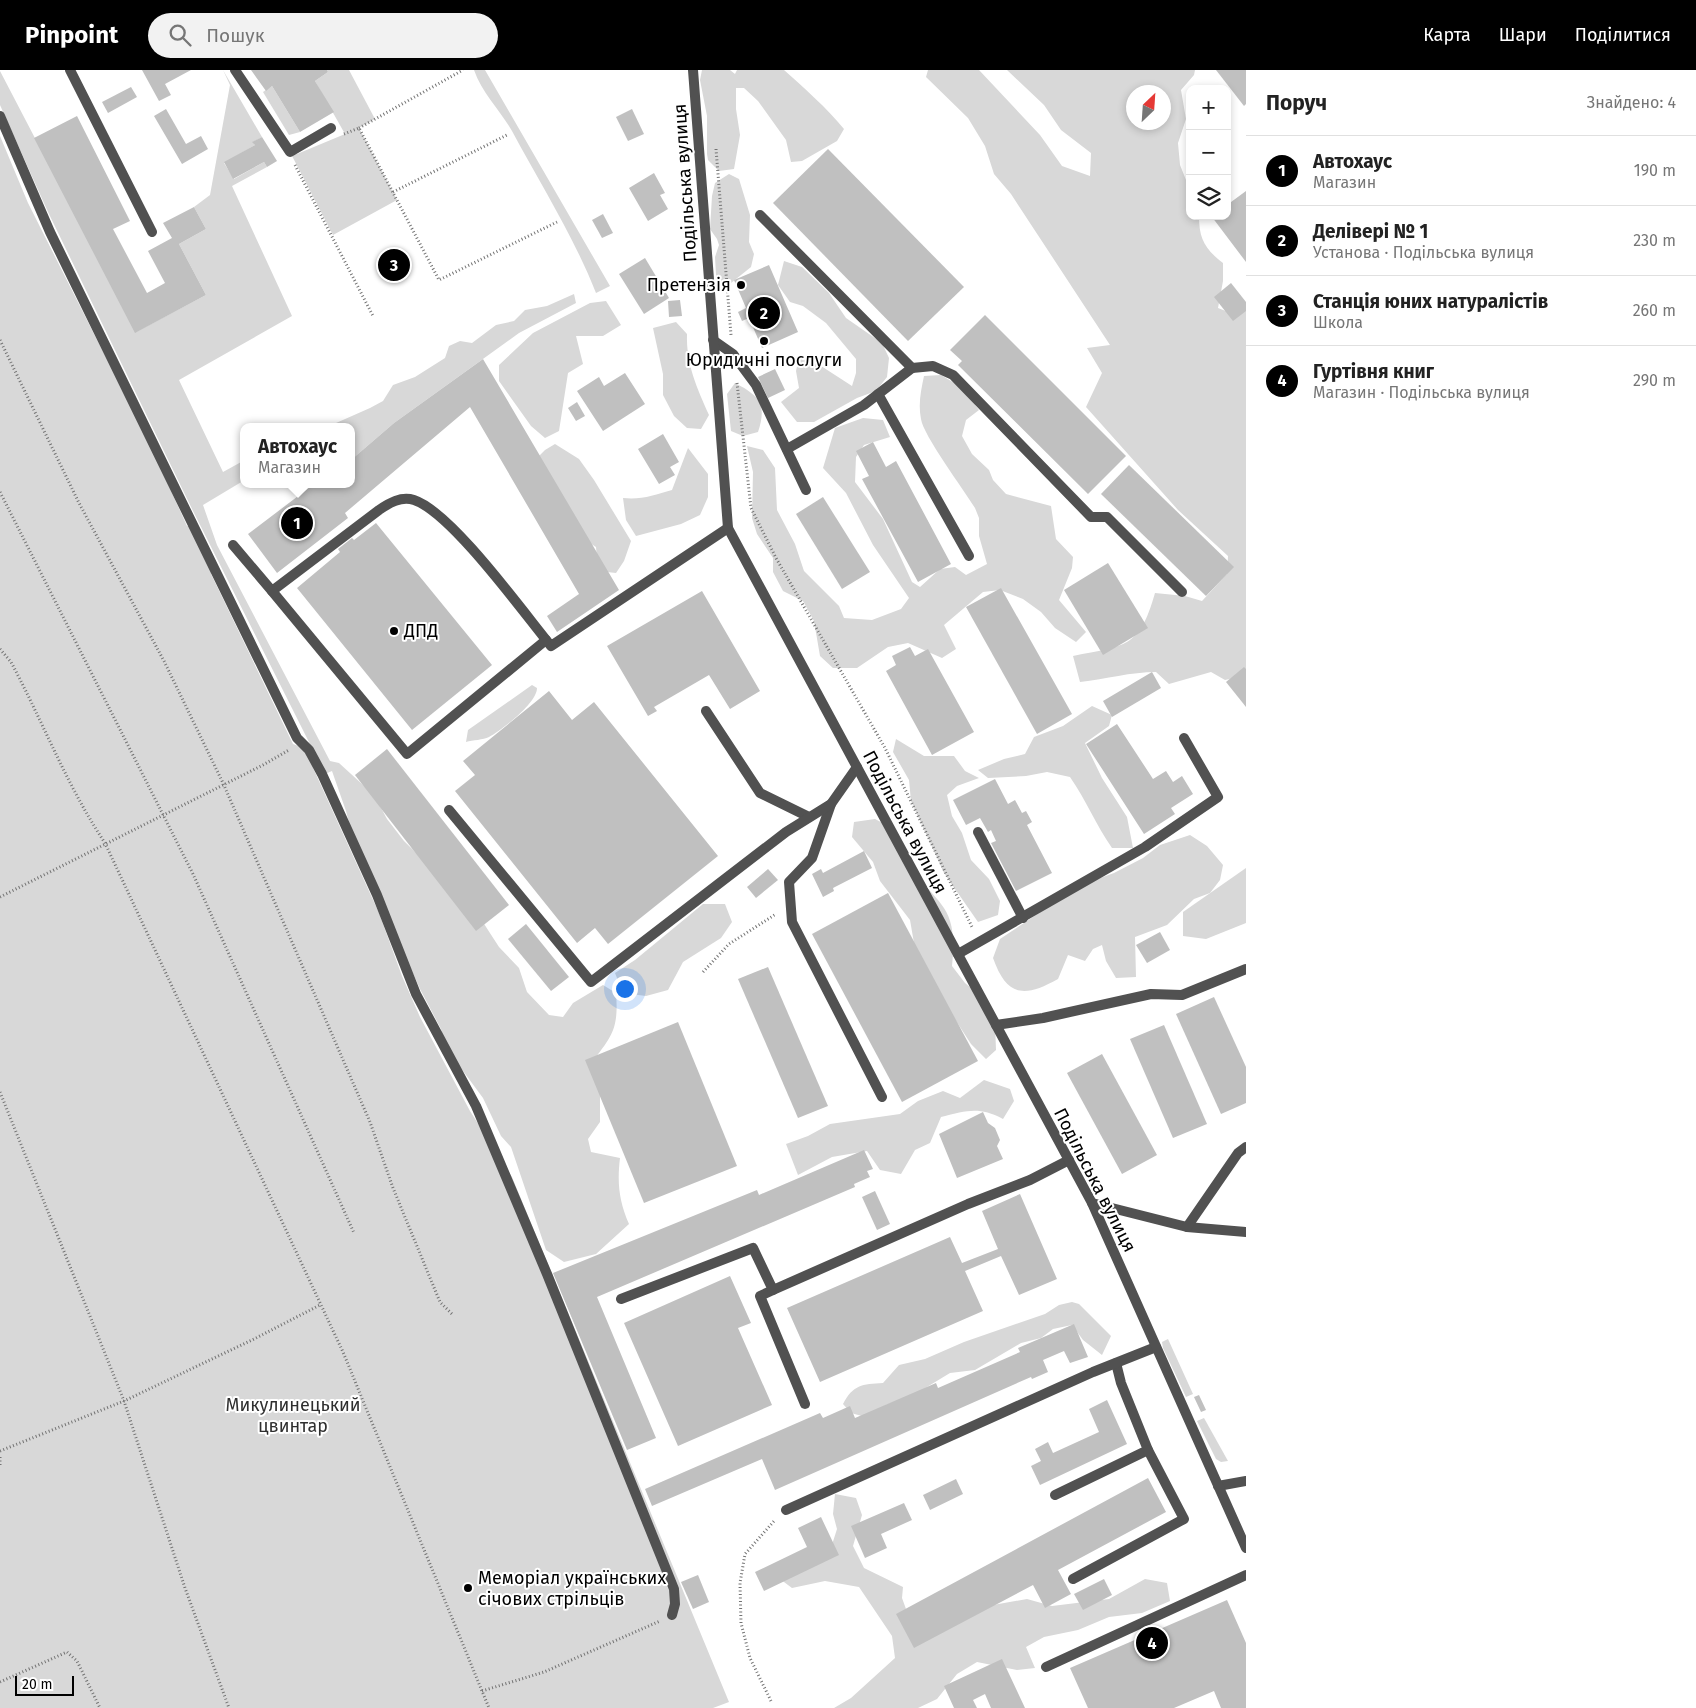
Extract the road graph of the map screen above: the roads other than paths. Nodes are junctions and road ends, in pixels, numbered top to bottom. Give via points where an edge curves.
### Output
1 (70, 70) edge
2 (235, 70) edge
3 (693, 70) edge
4 (0, 116) edge
5 (331, 128) dead end
6 (760, 215) dead end
7 (152, 232) dead end
8 (714, 340) junction
9 (912, 368) junction
10 (878, 394) junction
11 (787, 449) junction
12 (806, 490) dead end
13 (728, 528) junction
14 (233, 545) dead end
15 (969, 556) dead end
16 (272, 591) junction
17 (1182, 592) dead end
18 (546, 640) junction
19 (706, 711) dead end
20 (1184, 738) dead end
21 (857, 767) junction
22 (831, 804) junction
23 (449, 810) dead end
24 (809, 817) junction
25 (978, 832) dead end
26 (1023, 918) junction
27 (958, 954) junction
28 (1246, 969) edge
29 (996, 1026) junction
30 (882, 1097) dead end
31 (1246, 1147) edge
32 (1069, 1160) junction
33 (1092, 1203) junction
34 (1187, 1227) junction
35 (1246, 1232) edge
36 (773, 1290) junction
37 (622, 1299) dead end
38 (1156, 1347) junction
39 (1116, 1363) junction
40 (805, 1404) dead end
41 (1148, 1450) junction
42 (1246, 1481) edge
43 (1218, 1486) junction
44 (1055, 1495) dead end
45 (786, 1510) road end
46 (1246, 1548) edge
47 (1246, 1576) edge
48 (1073, 1579) dead end
49 (672, 1615) road end
50 (1046, 1667) dead end

1 - 7 street
2 - 5 street via 290,152
3 - 8 street, Подільська вулиця
4 - 49 street via 50,232 297,738 309,750 322,774 377,895 416,994 480,1115 674,1589
6 - 9 street
8 - 11 street via 733,354 756,384
8 - 13 street, Подільська вулиця
9 - 10 street
9 - 17 street via 933,366 953,375 1091,517 1107,517
10 - 11 street
10 - 15 street
11 - 12 street
13 - 18 street via 551,646
13 - 21 street, Подільська вулиця
14 - 16 street
16 - 18 street via 394,500 413,499 435,511 476,554
16 - 18 street via 407,754
19 - 24 street via 760,793
20 - 26 street via 1218,797 1145,847
21 - 22 street
21 - 27 street, Подільська вулиця
22 - 24 street
22 - 30 street via 812,858 789,882 792,922
23 - 24 street via 592,982
25 - 26 street
26 - 27 street
27 - 29 street, Подільська вулиця
28 - 29 street via 1182,994 1151,994
29 - 32 street, Подільська вулиця
31 - 34 street via 1238,1153
32 - 33 street, Подільська вулиця
32 - 36 street via 1030,1180
33 - 34 street
33 - 38 street, Подільська вулиця
34 - 35 street
36 - 37 street via 753,1248
36 - 40 street via 760,1296
38 - 39 street
38 - 43 street, Подільська вулиця
39 - 41 street
39 - 45 street
41 - 44 street
41 - 48 street via 1184,1519
42 - 43 street
43 - 46 street, Подільська вулиця
47 - 50 street

